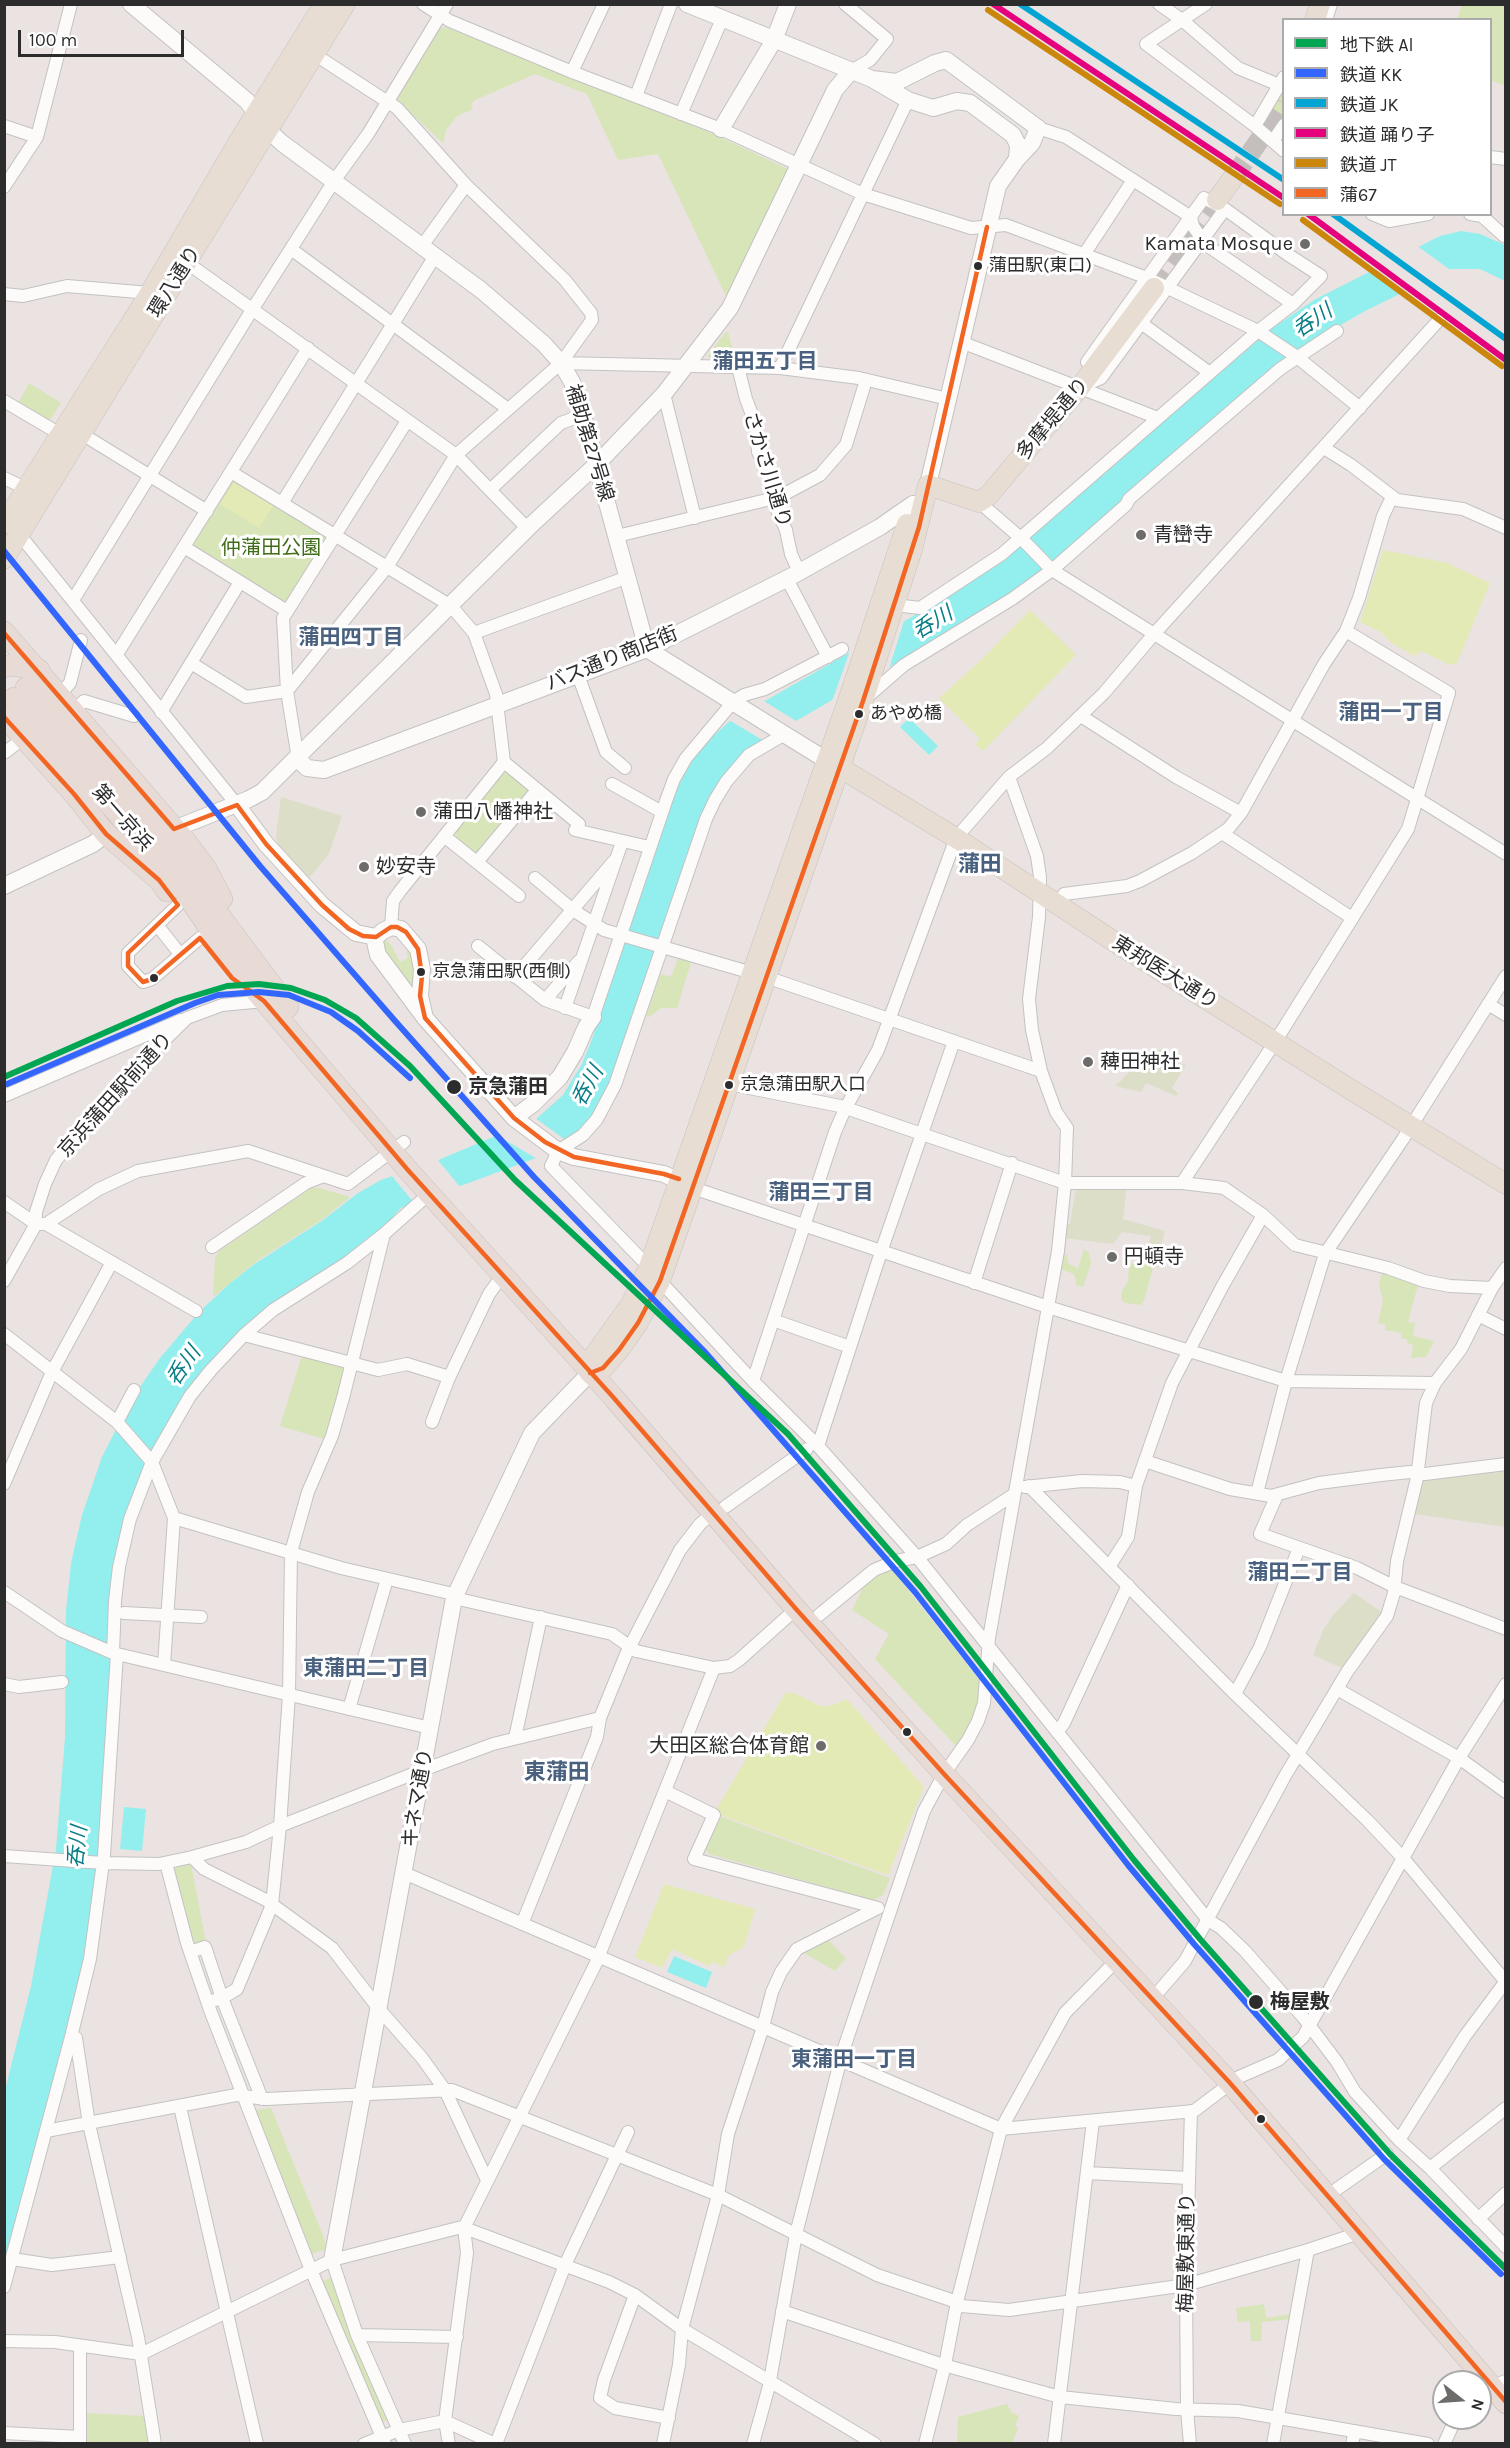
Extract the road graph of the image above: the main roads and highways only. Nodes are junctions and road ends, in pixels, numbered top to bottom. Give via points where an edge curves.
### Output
1 (324, 4) edge
2 (345, 4) edge
3 (1233, 178) tunnel mouth
4 (1216, 202) tunnel mouth
5 (1156, 284) tunnel mouth
6 (928, 485) junction
7 (9, 522) edge
8 (4, 559) edge
9 (4, 632) edge
10 (4, 667) edge
11 (39, 670) junction
12 (861, 690) junction
13 (15, 701) edge
14 (832, 764) junction
15 (246, 954) junction
16 (759, 976) junction
17 (264, 1001) junction
18 (398, 1147) junction
19 (686, 1184) junction
20 (1506, 1184) edge
21 (433, 1197) junction
22 (596, 1366) junction
23 (719, 1510) junction
24 (948, 1769) junction
25 (1234, 2080) junction
26 (1499, 2387) edge

1 - 7 main road, 環八通り
2 - 7 main road, 環八通り via 82,434
3 - 4 main road
5 - 6 main road, 多摩堤通り via 1080,387 991,494 980,502
6 - 12 main road via 895,605
6 - 12 main road via 913,504 869,636
7 - 8 main road, 環八通り
9 - 11 highway
10 - 11 highway
11 - 15 highway via 205,867
12 - 14 main road
13 - 15 highway, 第一京浜 via 176,857
13 - 17 highway, 第一京浜 via 183,889 237,969
13 - 17 highway via 24,738 106,834 159,880 232,978
14 - 16 main road
14 - 20 main road, 東邦医大通り
15 - 18 highway, 第一京浜
16 - 19 main road
16 - 19 main road via 729,1084
17 - 18 highway, 第一京浜
18 - 21 highway, 第一京浜
19 - 22 main road via 655,1274 631,1304
21 - 22 highway, 第一京浜
21 - 22 highway, 第一京浜 via 502,1276
22 - 23 highway, 第一京浜
23 - 24 highway, 第一京浜 via 819,1615
23 - 24 highway, 第一京浜 via 796,1609
24 - 25 highway, 第一京浜 via 1116,1961
24 - 25 highway, 第一京浜 via 1160,1990
25 - 26 highway, 第一京浜 via 1359,2231
25 - 26 highway, 第一京浜 via 1337,2189

